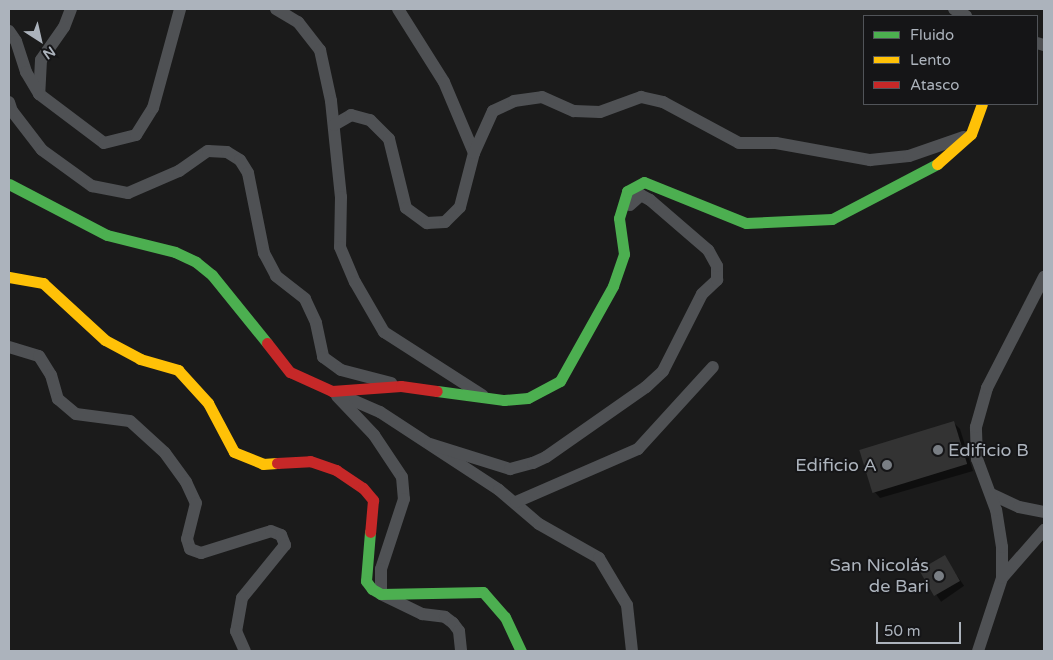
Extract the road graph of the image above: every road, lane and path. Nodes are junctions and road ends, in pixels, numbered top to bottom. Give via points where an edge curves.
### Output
1 (71, 9) edge
2 (180, 9) edge
3 (276, 9) edge
4 (398, 9) edge
5 (9, 31) edge
6 (39, 94) junction
7 (9, 102) edge
8 (982, 105) edge
9 (334, 125) junction
10 (972, 134) junction
11 (474, 153) junction
12 (9, 184) edge
13 (630, 205) dead end
14 (9, 277) edge
15 (1044, 277) edge
16 (9, 347) edge
17 (712, 367) dead end
18 (401, 386) junction
19 (332, 391) junction
20 (486, 398) junction
21 (430, 444) junction
22 (992, 494) junction
23 (516, 502) junction
24 (1044, 512) edge
25 (1044, 530) edge
26 (1002, 578) junction
27 (380, 594) junction
28 (458, 650) edge
29 (245, 651) edge
30 (521, 651) edge
31 (632, 651) edge
32 (978, 651) edge

1 - 6 street via 64,28 42,60
2 - 6 street via 153,108 136,135 104,143
3 - 9 street via 298,22 320,50
4 - 11 street via 444,82
5 - 6 street
7 - 18 street via 12,111 42,150 92,186 128,193 179,171 208,152 226,152 240,160 248,173 264,253 276,276 305,299 316,323 323,357 341,370
8 - 10 street
9 - 11 street via 351,115 370,120 389,139 406,208 427,223 445,222 460,207
9 - 20 street via 341,197 340,247 355,282 384,332
10 - 11 street via 909,156 870,160 776,143 739,143 656,100 641,97 600,112 574,110 542,97 514,101 493,111
10 - 20 street via 940,164 832,219 746,223 644,182 627,191 620,218 624,254 613,286 560,381 528,398
12 - 19 street via 107,235 175,252 196,262 212,275 290,372
13 - 21 street via 641,195 650,200 708,250 717,266 717,280 702,294 663,371 631,398 546,457 532,463 510,469
14 - 27 street via 42,283 69,304 105,340 140,359 178,370 208,403 234,452 263,464 310,461 336,470 363,488 373,500 366,581
15 - 22 street via 981,403 975,448 982,475
16 - 29 street via 39,356 51,375 58,400 76,414 130,421 165,452 196,503 187,539 190,549 201,553 270,531 281,536 285,545 242,598 236,631
17 - 23 street via 638,449
18 - 19 street
18 - 20 street
19 - 21 street via 380,412
19 - 27 street via 374,435 402,477 404,499 381,569
21 - 23 street
22 - 24 street via 1019,507
22 - 26 street via 1000,527
23 - 31 street via 539,524 599,558 627,605
25 - 26 street
26 - 32 street
27 - 28 street via 422,614 445,617 453,622 459,631
27 - 30 street via 483,592 505,617

